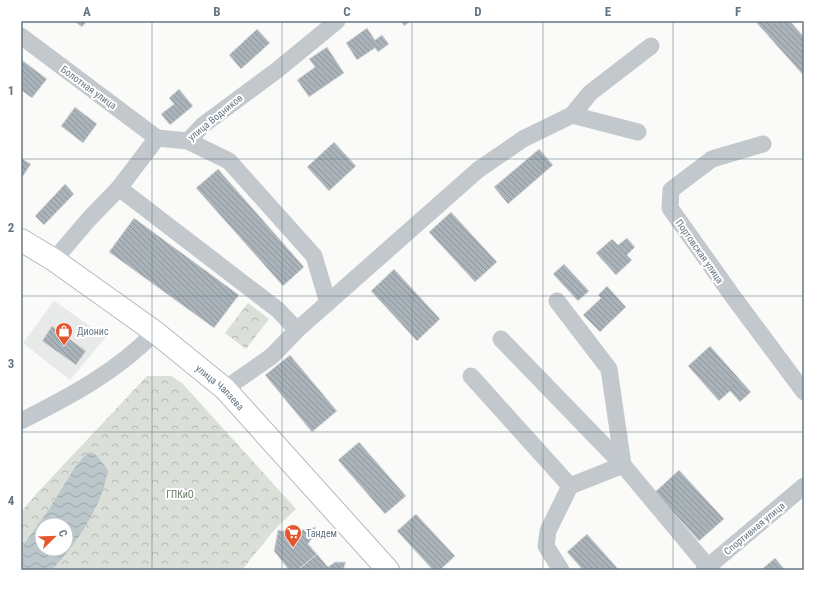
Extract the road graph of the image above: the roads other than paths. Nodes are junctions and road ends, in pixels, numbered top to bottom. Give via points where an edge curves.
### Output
1 (337, 21) edge
2 (21, 36) edge
3 (651, 46) dead end
4 (572, 115) junction
5 (638, 132) dead end
6 (157, 138) junction
7 (188, 141) junction
8 (763, 144) dead end
9 (119, 188) junction
10 (21, 240) edge
11 (54, 260) junction
12 (557, 301) dead end
13 (328, 303) junction
14 (297, 330) junction
15 (155, 332) junction
16 (501, 340) dead end
17 (471, 376) dead end
18 (225, 389) junction
19 (804, 392) edge
20 (21, 421) edge
21 (623, 465) junction
22 (570, 486) junction
23 (804, 486) edge
24 (706, 568) edge
25 (388, 570) edge
26 (561, 570) edge

1 - 7 street, улица Водников via 276,71 203,124
2 - 6 street, Болотная улица
3 - 4 street via 590,93
4 - 5 street
4 - 13 street via 523,139 478,170
6 - 7 street, улица Водников
6 - 9 street
7 - 13 street via 229,161 314,256
8 - 19 street, Портовская улица via 712,159 671,190 670,208
9 - 11 street
9 - 14 street via 278,310
10 - 11 main road, улица Чапаева
11 - 15 main road, улица Чапаева
12 - 21 street via 609,369
13 - 14 street
14 - 18 street via 272,356
15 - 18 main road, улица Чапаева
15 - 20 street via 102,376
16 - 21 street
17 - 22 street
18 - 25 main road, улица Чапаева
21 - 22 street
21 - 24 street
22 - 26 street via 548,531 546,546
23 - 24 street, Спортивная улица

